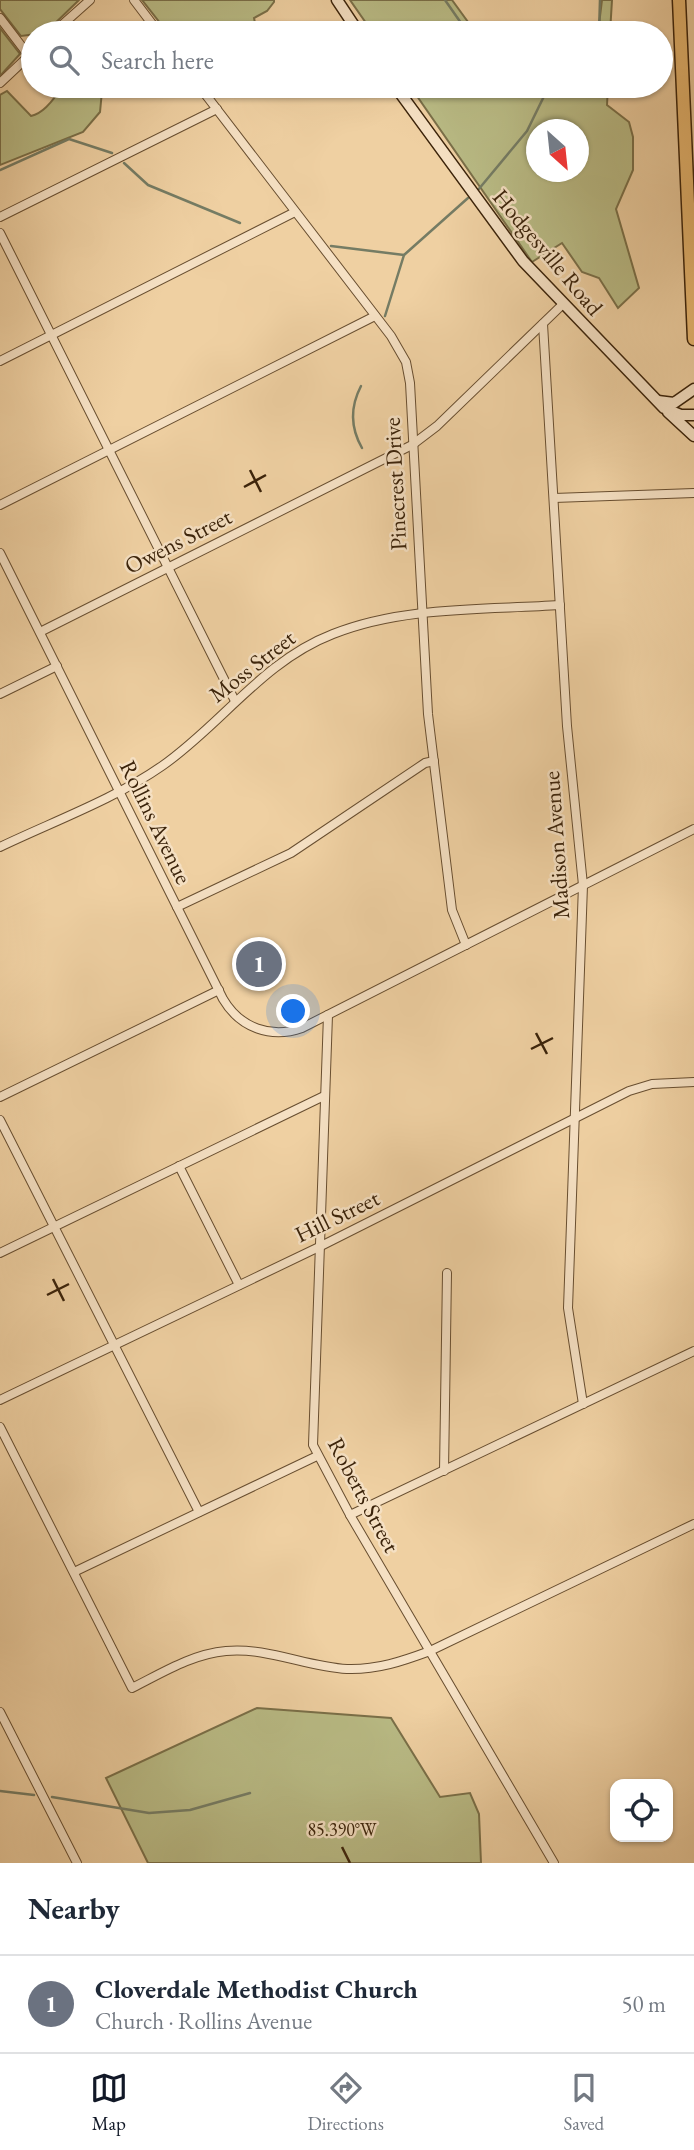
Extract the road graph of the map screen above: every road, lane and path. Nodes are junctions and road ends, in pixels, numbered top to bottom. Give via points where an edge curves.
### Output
1 (90, 0) edge
2 (134, 0) edge
3 (337, 0) edge
4 (679, 0) edge
5 (0, 18) edge
6 (66, 21) edge
7 (150, 21) edge
8 (351, 21) edge
9 (21, 42) edge
10 (21, 63) edge
11 (0, 83) edge
12 (208, 98) edge
13 (404, 98) edge
14 (216, 109) junction
15 (691, 192) edge
16 (296, 212) junction
17 (0, 217) edge
18 (0, 233) edge
19 (562, 305) junction
20 (375, 316) junction
21 (542, 324) junction
22 (51, 336) junction
23 (694, 339) edge
24 (0, 361) edge
25 (694, 388) edge
26 (661, 405) junction
27 (694, 415) edge
28 (694, 436) edge
29 (412, 445) junction
30 (108, 451) junction
31 (694, 493) edge
32 (554, 498) junction
33 (0, 505) edge
34 (0, 553) edge
35 (168, 568) junction
36 (559, 606) junction
37 (422, 614) junction
38 (40, 632) junction
39 (57, 666) junction
40 (0, 694) edge
41 (235, 701) junction
42 (434, 761) junction
43 (118, 790) junction
44 (694, 829) edge
45 (0, 847) edge
46 (583, 885) junction
47 (177, 907) junction
48 (466, 945) junction
49 (219, 990) junction
50 (328, 1015) junction
51 (694, 1082) edge
52 (324, 1096) junction
53 (0, 1097) edge
54 (575, 1119) junction
55 (0, 1120) edge
56 (179, 1166) junction
57 (54, 1226) junction
58 (320, 1247) junction
59 (0, 1253) edge
60 (447, 1273) dead end
61 (239, 1285) junction
62 (114, 1345) junction
63 (694, 1351) edge
64 (0, 1400) edge
65 (583, 1404) junction
66 (0, 1427) edge
67 (317, 1456) junction
68 (443, 1471) junction
69 (199, 1512) junction
70 (350, 1516) junction
71 (694, 1524) edge
72 (74, 1572) junction
73 (430, 1651) junction
74 (0, 1712) edge
75 (77, 1863) edge
76 (554, 1863) edge

1 - 6 street
2 - 7 street
3 - 8 street
4 - 15 main road
5 - 9 street
10 - 11 street
12 - 14 street, Pinecrest Drive
13 - 19 street, Hodgesville Road via 505,239
14 - 16 street, Pinecrest Drive
14 - 17 street
15 - 23 main road
16 - 20 street, Pinecrest Drive
16 - 22 street
18 - 22 street
19 - 21 street, Owens Street
19 - 26 street, Hodgesville Road
20 - 29 street, Pinecrest Drive via 406,362
20 - 30 street
21 - 29 street, Owens Street
21 - 32 street, Madison Avenue
22 - 24 street
22 - 30 street
25 - 26 street via 674,403
26 - 27 street via 681,415
26 - 28 street, Hodgesville Road
29 - 35 street, Owens Street
29 - 37 street, Pinecrest Drive
30 - 33 street
30 - 35 street
31 - 32 street
32 - 36 street, Madison Avenue
34 - 38 street, Rollins Avenue
35 - 38 street, Owens Street
35 - 41 street
36 - 37 street, Moss Street
36 - 46 street, Madison Avenue
37 - 41 street, Moss Street via 331,634 278,664
37 - 42 street, Pinecrest Drive
38 - 39 street, Rollins Avenue
39 - 40 street
39 - 43 street, Rollins Avenue
41 - 43 street, Moss Street via 163,765
42 - 47 street via 291,853
42 - 48 street, Pinecrest Drive via 452,910
43 - 45 street, Moss Street
43 - 47 street, Rollins Avenue
44 - 46 street, Rollins Avenue
46 - 48 street, Rollins Avenue
46 - 54 street, Madison Avenue
47 - 49 street, Rollins Avenue
48 - 50 street, Rollins Avenue
49 - 50 street, Rollins Avenue via 233,1013 262,1031 295,1031
49 - 53 street
50 - 52 street, Roberts Street
51 - 54 street, Hill Street via 641,1086
52 - 56 street
52 - 58 street, Roberts Street
54 - 58 street, Hill Street
54 - 65 street, Madison Avenue via 568,1308
55 - 57 street
56 - 57 street
56 - 61 street
57 - 59 street
57 - 62 street
58 - 61 street, Hill Street
58 - 67 street, Roberts Street via 312,1435
60 - 68 street
61 - 62 street, Hill Street
62 - 64 street, Hill Street
62 - 69 street
63 - 65 street
65 - 68 street
66 - 72 street
67 - 69 street
67 - 70 street, Roberts Street
68 - 70 street
69 - 72 street
70 - 73 street, Roberts Street
71 - 73 street
72 - 73 street via 132,1688 196,1657 228,1650 346,1669 383,1666
73 - 76 street, Roberts Street
74 - 75 street

